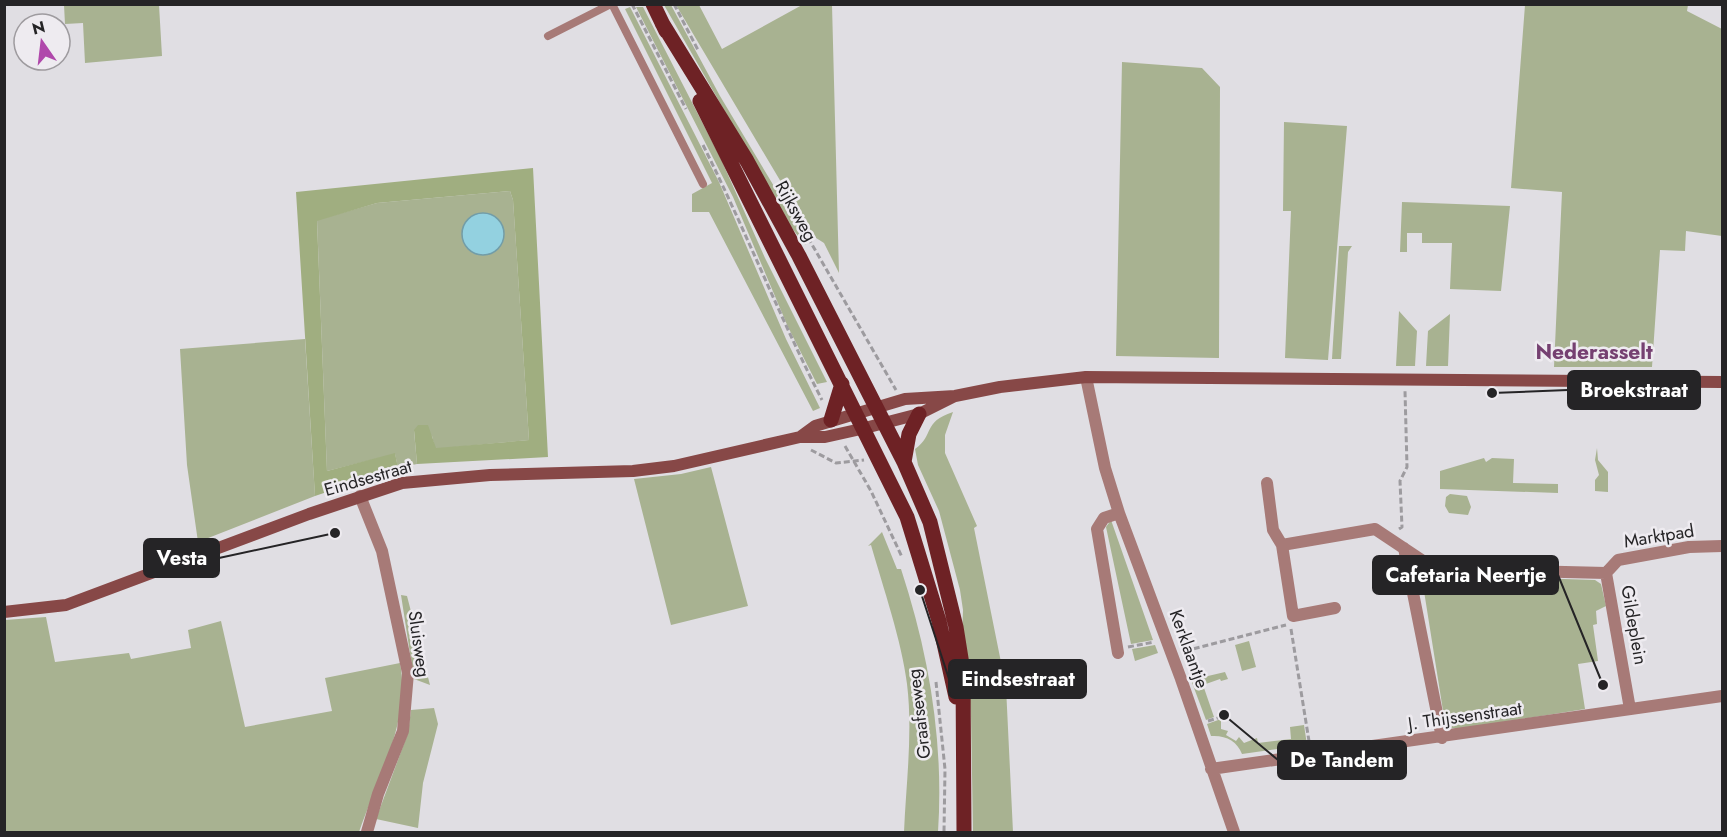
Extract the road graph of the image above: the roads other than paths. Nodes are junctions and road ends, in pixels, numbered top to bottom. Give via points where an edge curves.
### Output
1 (612, 4) edge
2 (652, 4) edge
3 (662, 23) junction
4 (548, 36) dead end
5 (703, 184) dead end
6 (1086, 377) junction
7 (1722, 382) edge
8 (842, 384) junction
9 (955, 396) junction
10 (876, 406) junction
11 (857, 412) junction
12 (919, 414) junction
13 (831, 420) junction
14 (885, 423) junction
15 (865, 428) junction
16 (796, 438) junction
17 (904, 462) junction
18 (1267, 483) dead end
19 (360, 496) junction
20 (1119, 513) junction
21 (1282, 545) junction
22 (1722, 546) edge
23 (1404, 548) junction
24 (1606, 573) junction
25 (1335, 608) dead end
26 (4, 612) edge
27 (1118, 651) road end
28 (1722, 696) edge
29 (1630, 709) junction
30 (962, 723) junction
31 (1442, 738) junction
32 (1211, 769) junction
33 (368, 832) edge
34 (964, 832) edge
35 (1234, 832) edge

1 - 4 lane
1 - 5 lane
2 - 3 main road, Rijksweg
3 - 8 main road, Rijksweg
3 - 10 main road, Rijksweg via 747,161
6 - 7 main road
6 - 9 main road
6 - 20 street, Kerklaantje
8 - 11 main road, Rijksweg
8 - 13 main road
9 - 10 main road, Eindsestraat via 910,398
9 - 12 main road, Eindsestraat
10 - 11 main road, Eindsestraat
10 - 14 main road, Rijksweg
11 - 13 main road, Eindsestraat
11 - 15 main road, Graafseweg
12 - 14 main road, Eindsestraat
12 - 17 main road via 909,434
13 - 16 main road, Eindsestraat
14 - 15 main road, Eindsestraat
14 - 17 main road, Graafseweg
15 - 16 main road, Eindsestraat via 825,437
15 - 30 main road, Graafseweg via 907,516 923,562
16 - 19 main road, Eindsestraat via 674,466 436,479 402,483
17 - 30 main road, Graafseweg via 930,522 956,627 963,670
18 - 21 street via 1273,530
19 - 26 main road, Eindsestraat via 66,605
19 - 33 street, Sluisweg via 382,551 408,673 403,731
20 - 27 street via 1104,518 1097,529
20 - 32 street, Kerklaantje
21 - 23 street, Gildeplein via 1367,529
21 - 25 street via 1293,616
22 - 24 street, Marktpad via 1689,547 1618,560
23 - 24 street, Gildeplein via 1426,563 1445,569
23 - 31 street
24 - 29 street, Gildeplein
28 - 29 street, J. Thijssenstraat
29 - 31 street, J. Thijssenstraat
30 - 34 main road, Graafseweg
31 - 32 street, J. Thijssenstraat
32 - 35 street, Kerklaantje

